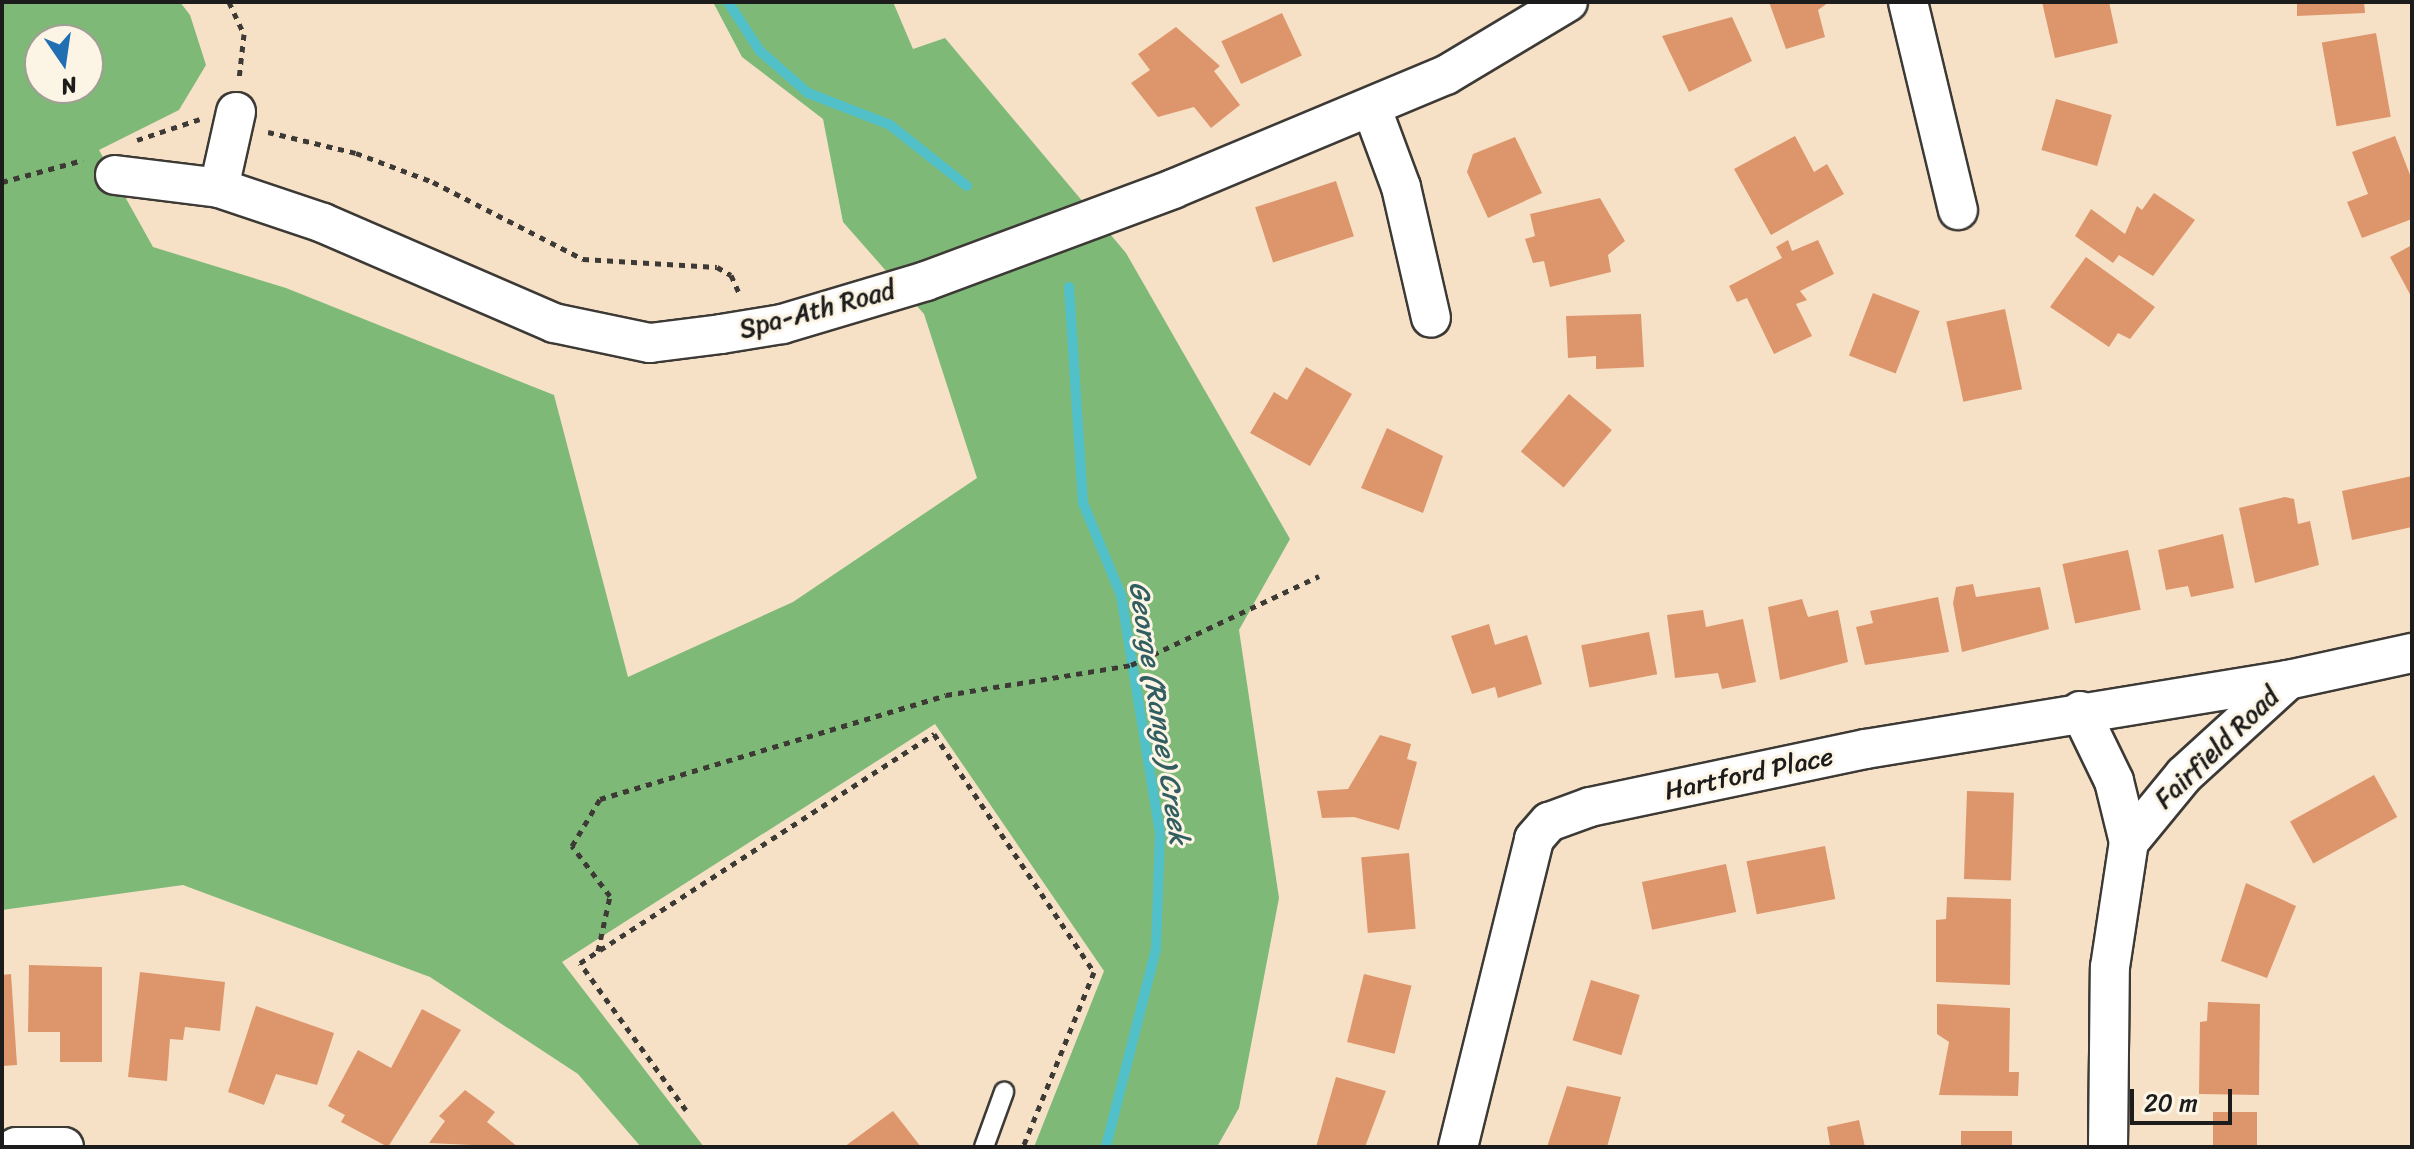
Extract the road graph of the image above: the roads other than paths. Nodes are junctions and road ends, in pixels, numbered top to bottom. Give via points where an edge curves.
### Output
1 (1568, 2) edge
2 (1908, 2) edge
3 (1372, 109) junction
4 (250, 121) road end
5 (115, 175) dead end
6 (219, 188) junction
7 (1958, 210) dead end
8 (1431, 318) dead end
9 (2412, 653) edge
10 (2288, 680) junction
11 (2080, 711) junction
12 (2129, 842) junction
13 (1004, 1092) dead end
14 (16, 1147) edge
15 (64, 1147) edge
16 (984, 1147) edge
17 (1458, 1147) edge
18 (2108, 1147) edge

1 - 3 street, Spa-Ath Road
2 - 7 street
3 - 6 street, Spa-Ath Road via 926,281 782,324 650,343 554,323 323,223
3 - 8 street via 1401,187
4 - 6 street
5 - 6 street, Spa-Ath Road
9 - 10 street, Fairfield Road
10 - 11 street, Hartford Place
10 - 12 street, Fairfield Road via 2184,775
11 - 12 street, Fairfield Road via 2114,781
11 - 17 street, Hartford Place via 1590,807 1539,828
12 - 18 street, Fairfield Road via 2110,967
13 - 16 lane
14 - 15 street

